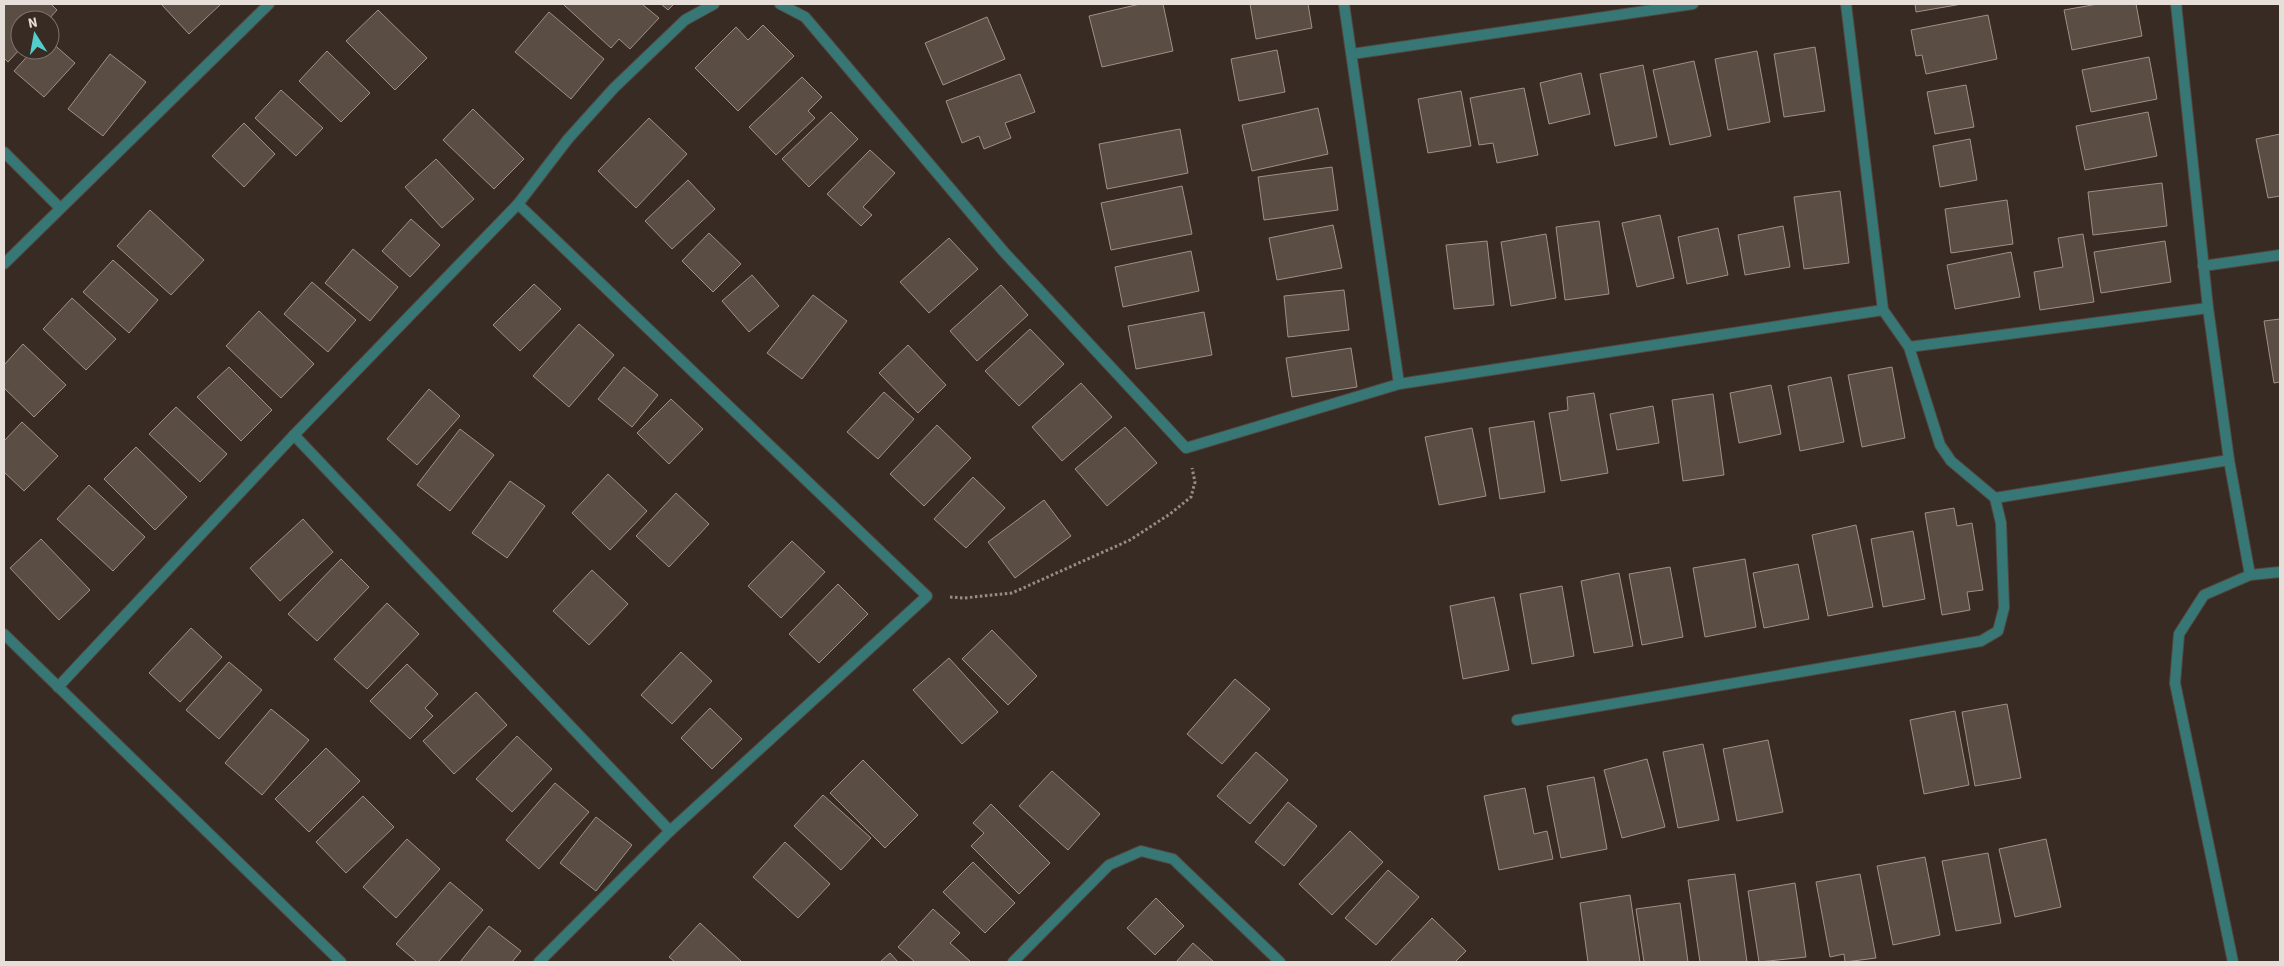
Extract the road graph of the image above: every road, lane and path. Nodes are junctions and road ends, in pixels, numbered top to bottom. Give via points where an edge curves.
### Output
1 (269, 4) edge
2 (714, 4) edge
3 (780, 4) edge
4 (1344, 4) edge
5 (1692, 4) edge
6 (1846, 4) edge
7 (2176, 4) edge
8 (1352, 54) junction
9 (4, 152) edge
10 (518, 204) junction
11 (60, 208) junction
12 (2280, 255) edge
13 (4, 264) edge
14 (2203, 266) junction
15 (2208, 308) junction
16 (1883, 310) junction
17 (1909, 347) junction
18 (1399, 384) junction
19 (294, 436) junction
20 (1186, 448) junction
21 (2229, 460) junction
22 (1995, 498) junction
23 (2280, 572) edge
24 (2250, 575) junction
25 (927, 596) junction
26 (4, 634) edge
27 (58, 687) junction
28 (1517, 720) dead end
29 (670, 830) junction
30 (341, 962) edge
31 (539, 962) edge
32 (1013, 962) edge
33 (1280, 962) edge
34 (2233, 962) edge

1 - 11 street
2 - 10 street via 685,20 614,88 568,139
3 - 20 street via 805,17 1004,252
4 - 8 street
5 - 8 street
6 - 16 street
7 - 14 street
8 - 18 street
9 - 11 street
10 - 19 street
10 - 25 street
11 - 13 street
12 - 14 street
14 - 15 street
15 - 17 street
15 - 21 street
16 - 17 street
16 - 18 street
17 - 22 street via 1940,445 1951,461
18 - 20 street
19 - 27 street
19 - 29 street
20 - 25 path via 1195,482 1191,497 1130,540 1012,593 964,598
21 - 22 street
21 - 24 street
22 - 28 street via 2001,524 2004,608 1998,631 1981,642
23 - 24 street
24 - 34 street via 2204,595 2179,634 2175,683
25 - 29 street
26 - 27 street
27 - 30 street
29 - 31 street
32 - 33 street via 1109,865 1141,851 1173,860

